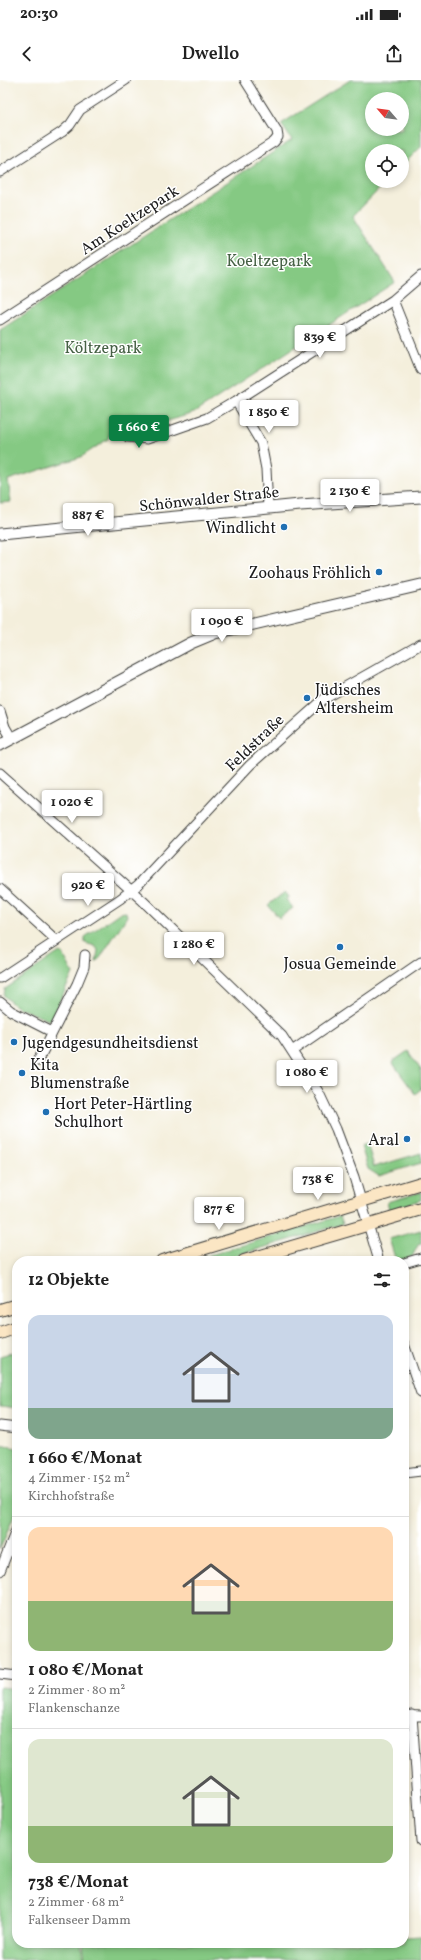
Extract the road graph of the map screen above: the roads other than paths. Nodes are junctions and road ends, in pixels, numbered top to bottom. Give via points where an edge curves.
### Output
1 (126, 80) edge
2 (245, 80) edge
3 (0, 172) edge
4 (421, 276) edge
5 (393, 300) junction
6 (0, 320) edge
7 (421, 370) edge
8 (236, 401) junction
9 (128, 438) dead end
10 (421, 497) edge
11 (268, 508) junction
12 (0, 534) edge
13 (421, 585) edge
14 (421, 644) edge
15 (0, 711) edge
16 (12, 739) junction
17 (0, 745) edge
18 (0, 773) edge
19 (0, 889) edge
20 (131, 891) junction
21 (56, 940) junction
22 (84, 955) dead end
23 (421, 962) edge
24 (0, 978) edge
25 (0, 1002) edge
26 (52, 1032) junction
27 (292, 1051) junction
28 (38, 1061) dead end
29 (421, 1183) edge
30 (361, 1201) junction
31 (421, 1210) edge
32 (368, 1225) junction
33 (179, 1256) edge
34 (261, 1256) edge
35 (377, 1256) edge
36 (421, 1258) edge
37 (409, 1262) edge
38 (12, 1306) edge
39 (0, 1310) edge
40 (12, 1329) edge
41 (0, 1332) edge
42 (409, 1358) edge
43 (421, 1393) edge
44 (0, 1426) edge
45 (12, 1427) edge
46 (421, 1471) edge
47 (409, 1472) edge
48 (12, 1541) edge
49 (0, 1571) edge
50 (0, 1674) edge
51 (12, 1675) edge
52 (412, 1715) edge
53 (421, 1841) edge

1 - 3 street via 80,110 62,132
2 - 6 street, Am Koeltzepark via 277,131 278,137 274,142
4 - 5 street
5 - 7 street
5 - 8 street
8 - 9 street via 207,418 177,430 147,439
8 - 11 street via 261,443 266,469
10 - 11 street, Schönwalder Straße
11 - 12 street, Schönwalder Straße
13 - 16 street via 208,635
14 - 20 street, Feldstraße via 324,699 250,765
15 - 16 street via 5,728
16 - 17 street
18 - 20 street
19 - 21 street
20 - 21 street, Feldstraße
20 - 27 street via 272,1026
21 - 24 street, Feldstraße
22 - 26 street via 84,967 77,984
23 - 27 street
25 - 26 street via 11,1011
26 - 28 street
27 - 30 street via 319,1093 336,1129
29 - 30 main road
30 - 32 street
30 - 33 main road
31 - 32 main road
32 - 34 main road
32 - 35 street
36 - 37 street
38 - 39 main road
40 - 41 main road
42 - 43 street
44 - 45 street
46 - 47 street
48 - 49 street
50 - 51 street
52 - 53 street

